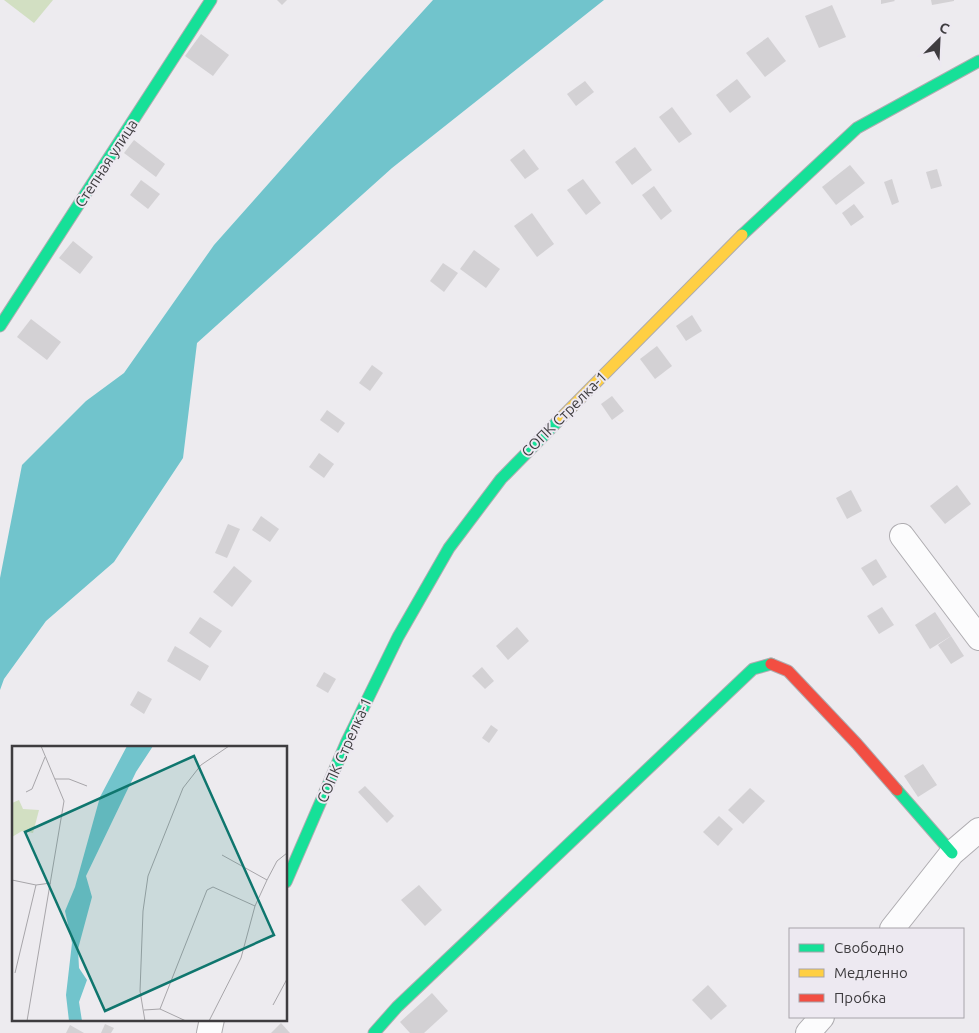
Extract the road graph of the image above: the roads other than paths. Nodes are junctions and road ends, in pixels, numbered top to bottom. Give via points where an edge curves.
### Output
1 (211, 0) edge
2 (979, 61) edge
3 (9, 298) edge
4 (0, 326) edge
5 (902, 536) dead end
6 (979, 638) edge
7 (979, 830) edge
8 (952, 853) junction
9 (288, 877) edge
10 (893, 928) edge
11 (821, 1018) edge
12 (212, 1020) edge
13 (209, 1033) edge
14 (374, 1033) edge
15 (808, 1033) edge

1 - 3 street, Степная улица
2 - 9 street, СОПК Стрелка-1 via 857,128 741,236 501,479 449,548 398,636 347,741
3 - 4 street, Степная улица
5 - 6 street
7 - 8 street
8 - 10 street
8 - 14 street via 788,671 771,664 753,669 397,1007
11 - 15 street
12 - 13 street

